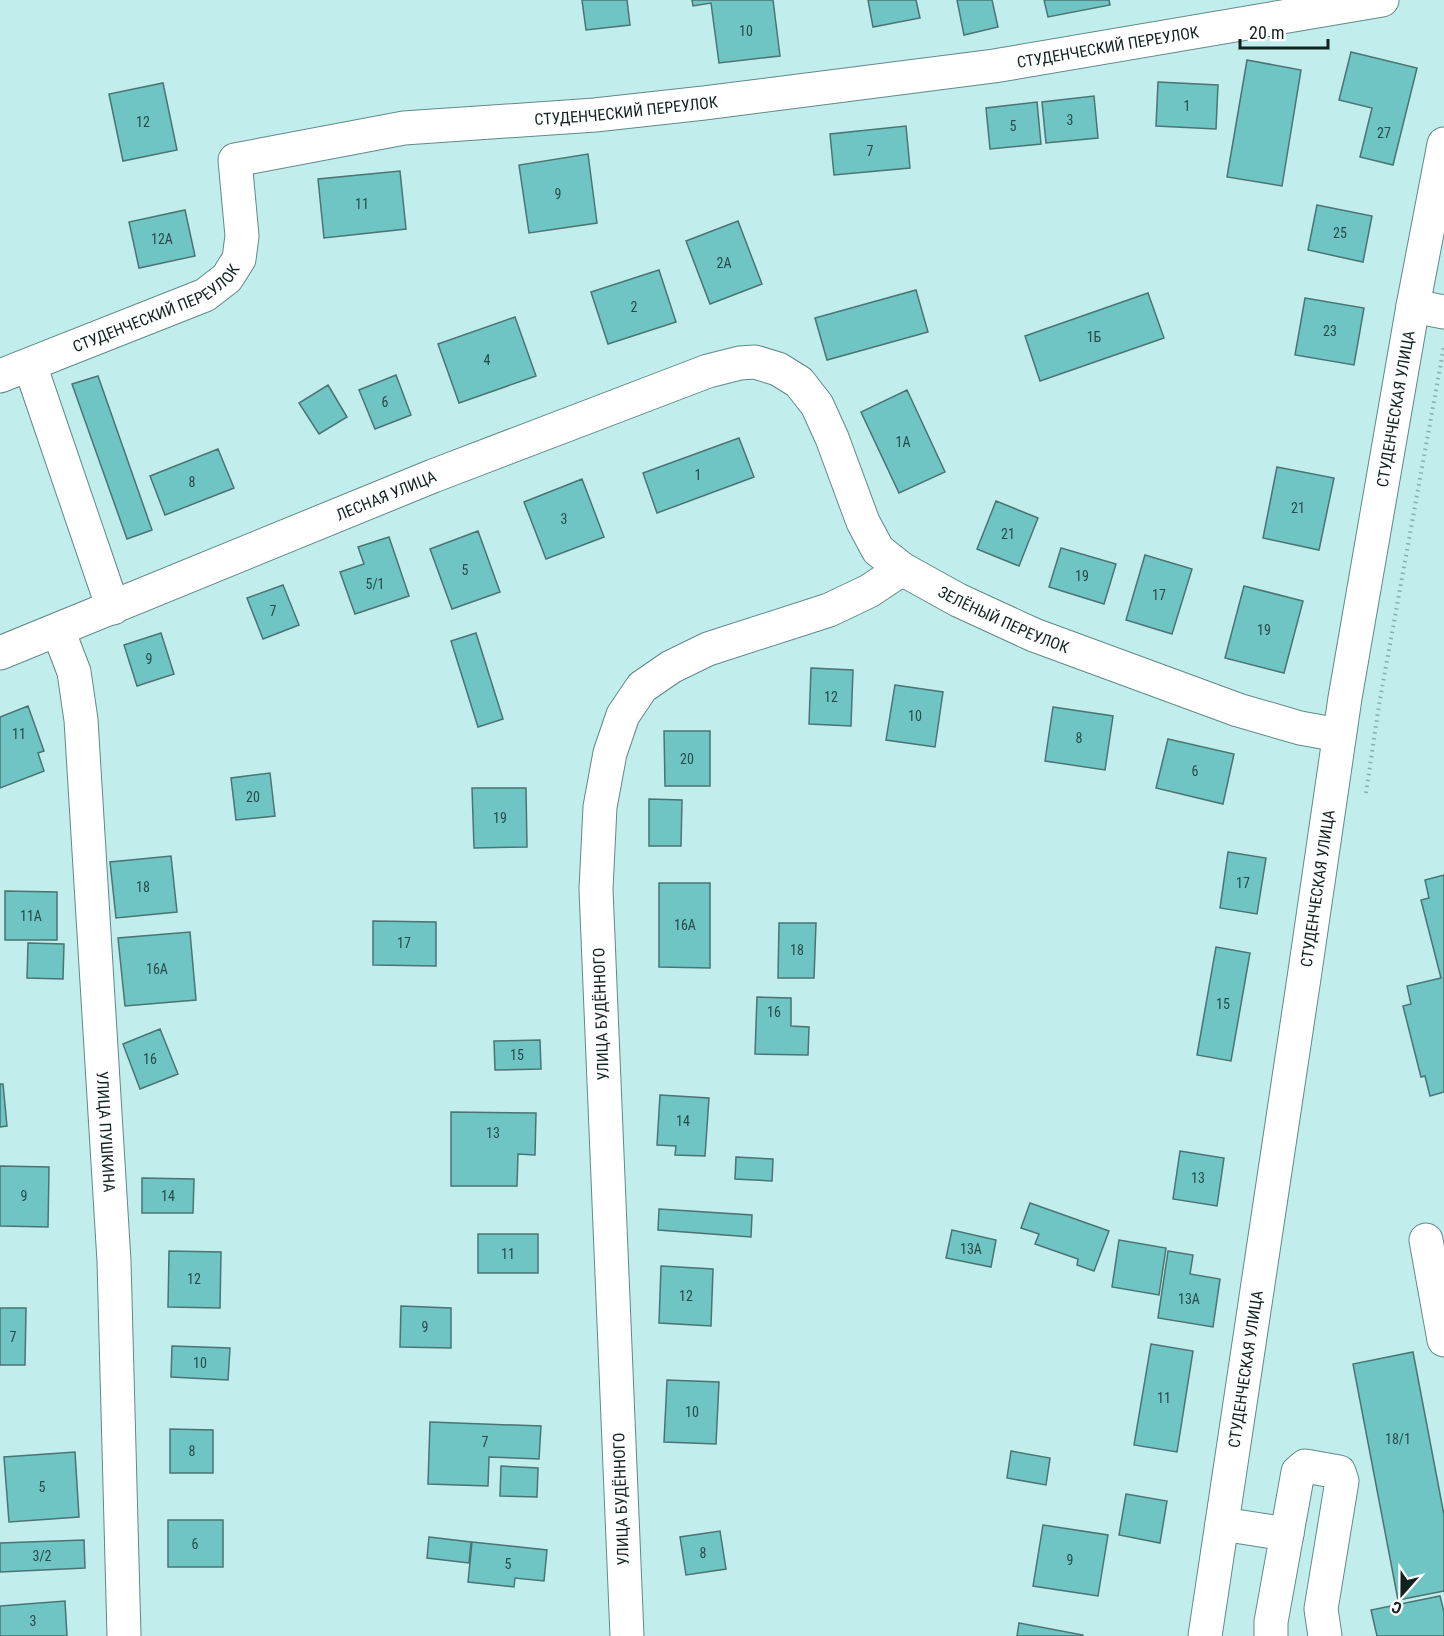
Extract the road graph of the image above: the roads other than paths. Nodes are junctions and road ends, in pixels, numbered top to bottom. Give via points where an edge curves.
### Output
1 (1382, 0) edge
2 (1444, 144) edge
3 (1413, 306) junction
4 (1444, 312) edge
5 (778, 369) joint
6 (15, 370) edge
7 (902, 569) junction
8 (113, 608) junction
9 (58, 630) junction
10 (0, 653) edge
11 (1339, 735) junction
12 (1426, 1240) dead end
13 (1444, 1340) edge
14 (1222, 1524) junction
15 (1287, 1534) junction
16 (124, 1636) edge
17 (627, 1636) edge
18 (1205, 1636) edge
19 (1271, 1636) edge
20 (1325, 1636) edge

1 - 6 street, СТУДЕНЧЕСКИЙ ПЕРЕУЛОК via 994,66 704,104 404,128 236,159 242,236 239,259 227,278 205,295
2 - 3 street, СТУДЕНЧЕСКАЯ УЛИЦА
3 - 4 street
3 - 11 street, СТУДЕНЧЕСКАЯ УЛИЦА
5 - 7 street, ЗЕЛЁНЫЙ ПЕРЕУЛОК via 799,382 817,405 863,522 878,550
5 - 8 street, ЛЕСНАЯ УЛИЦА via 748,362 708,371 433,476
6 - 8 street
7 - 11 street, ЗЕЛЁНЫЙ ПЕРЕУЛОК via 1034,635 1239,710
7 - 17 street, УЛИЦА БУДЁННОГО via 869,591 829,610 708,649 671,668 642,687 623,715 610,753 600,807 596,889
8 - 9 street, ЛЕСНАЯ УЛИЦА
9 - 10 street, ЛЕСНАЯ УЛИЦА
9 - 16 street, УЛИЦА ПУШКИНА via 74,672 81,720 114,1261
11 - 14 street, СТУДЕНЧЕСКАЯ УЛИЦА
12 - 13 street
14 - 15 street
14 - 18 street, СТУДЕНЧЕСКАЯ УЛИЦА
15 - 19 street
15 - 20 street via 1298,1472 1305,1466 1339,1472 1342,1481 1322,1609

